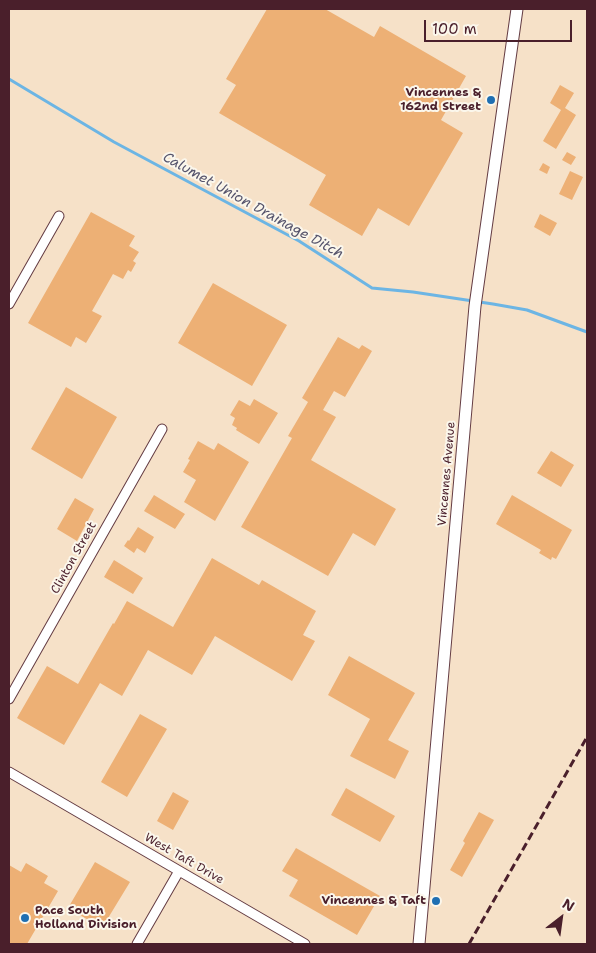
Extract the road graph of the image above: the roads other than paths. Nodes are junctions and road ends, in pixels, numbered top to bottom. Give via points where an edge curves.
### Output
1 (517, 9) edge
2 (59, 216) dead end
3 (9, 304) edge
4 (162, 429) dead end
5 (9, 699) edge
6 (9, 772) edge
7 (179, 871) junction
8 (137, 944) edge
9 (305, 944) edge
10 (418, 944) edge

1 - 10 street, Vincennes Avenue via 477,293
2 - 3 street
4 - 5 street, Clinton Street
6 - 7 street, West Taft Drive
7 - 8 street
7 - 9 street, West Taft Drive

